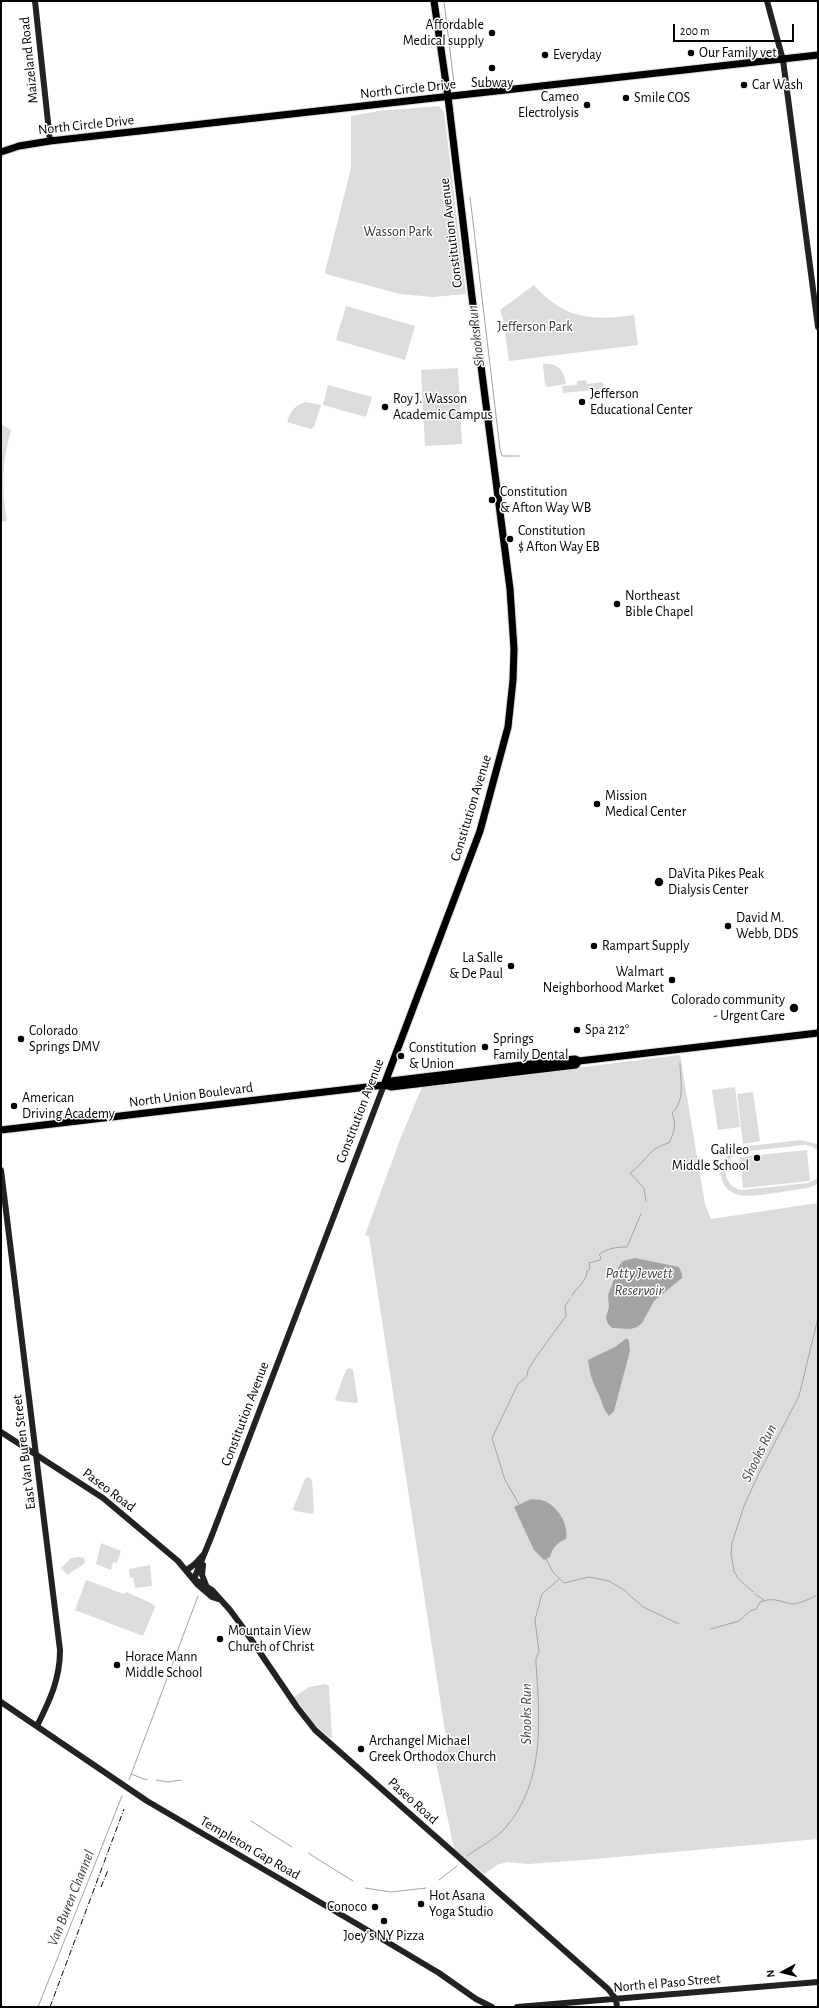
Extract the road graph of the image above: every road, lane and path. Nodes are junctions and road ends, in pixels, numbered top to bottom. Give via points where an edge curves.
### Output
1 (35, 1) edge
2 (434, 1) edge
3 (767, 1) edge
4 (818, 55) edge
5 (783, 60) junction
6 (448, 97) junction
7 (50, 141) junction
8 (1, 152) edge
9 (818, 327) edge
10 (818, 1034) edge
11 (384, 1085) junction
12 (1, 1130) edge
13 (1, 1170) edge
14 (1, 1432) edge
15 (36, 1455) junction
16 (206, 1551) junction
17 (203, 1560) junction
18 (187, 1570) junction
19 (194, 1579) junction
20 (212, 1590) junction
21 (218, 1599) junction
22 (1, 1702) edge
23 (37, 1726) junction
24 (818, 1982) edge
25 (616, 1999) junction
26 (492, 2007) edge
27 (517, 2007) edge
28 (617, 2007) edge

1 - 7 main road, Maizeland Road
2 - 6 main road, Constitution Avenue
3 - 5 main road
4 - 5 main road, North Circle Drive
5 - 6 main road, North Circle Drive
5 - 9 main road
6 - 7 main road, North Circle Drive
6 - 11 main road, Constitution Avenue via 510,589 514,649 511,708 503,749 480,831
7 - 8 main road, North Circle Drive
10 - 11 main road, North Union Boulevard via 579,1061 576,1065 391,1087
11 - 12 main road, North Union Boulevard
11 - 16 main road, Constitution Avenue
13 - 15 main road, East Van Buren Street
14 - 15 main road, Paseo Road
15 - 18 main road, Paseo Road via 103,1498
15 - 23 main road, East Van Buren Street via 59,1633 60,1661 54,1692
16 - 17 main road, Constitution Avenue
16 - 18 main road via 196,1564
17 - 19 main road, Constitution Avenue
17 - 20 main road via 203,1579
18 - 19 main road, Paseo Road
19 - 20 main road, Paseo Road
19 - 21 main road, Paseo Road via 212,1597
20 - 21 main road, Paseo Road
21 - 25 main road, Paseo Road via 244,1629 315,1730 425,1829 546,1932
22 - 23 main road, Templeton Gap Road
23 - 26 main road, Templeton Gap Road via 147,1801 362,1927
24 - 25 main road, North el Paso Street
25 - 27 main road, North el Paso Street
25 - 28 main road

